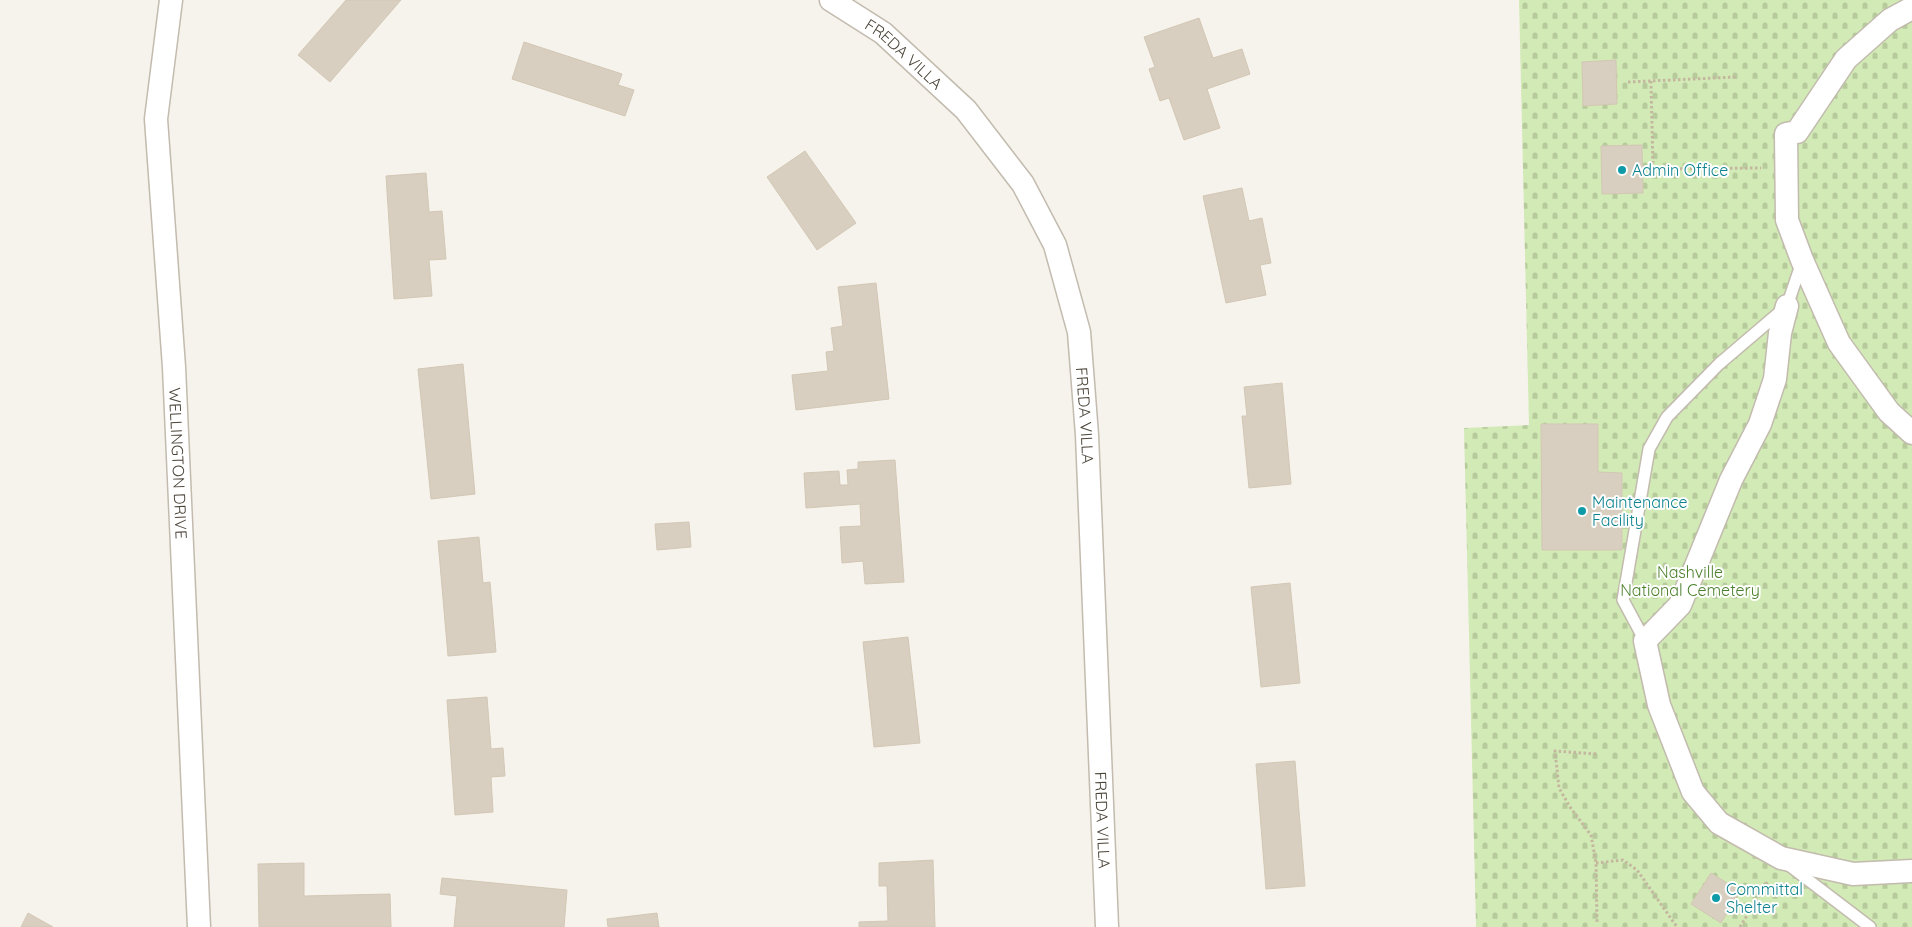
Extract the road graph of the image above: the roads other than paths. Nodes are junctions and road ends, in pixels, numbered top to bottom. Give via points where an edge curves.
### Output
1 (171, 0) edge
2 (831, 0) edge
3 (1912, 8) edge
4 (1802, 260) junction
5 (1786, 306) junction
6 (1912, 433) edge
7 (1645, 641) junction
8 (1781, 858) junction
9 (1912, 871) edge
10 (199, 927) edge
11 (1106, 927) edge
12 (1870, 927) edge

1 - 10 street, WELLINGTON DRIVE via 156,119 174,367
2 - 11 street, FREDA VILLA via 883,33 966,110 1023,184 1055,245 1079,332 1086,426
3 - 4 street via 1890,20 1846,59 1797,132 1786,134 1787,220
4 - 5 lane
4 - 6 street via 1839,343 1889,412
5 - 7 street via 1775,379 1760,424 1731,480 1680,605
5 - 7 lane via 1719,364 1667,417 1649,449 1624,600
7 - 8 street via 1659,705 1692,792 1719,823
8 - 9 street via 1853,874 1904,874
8 - 12 lane

